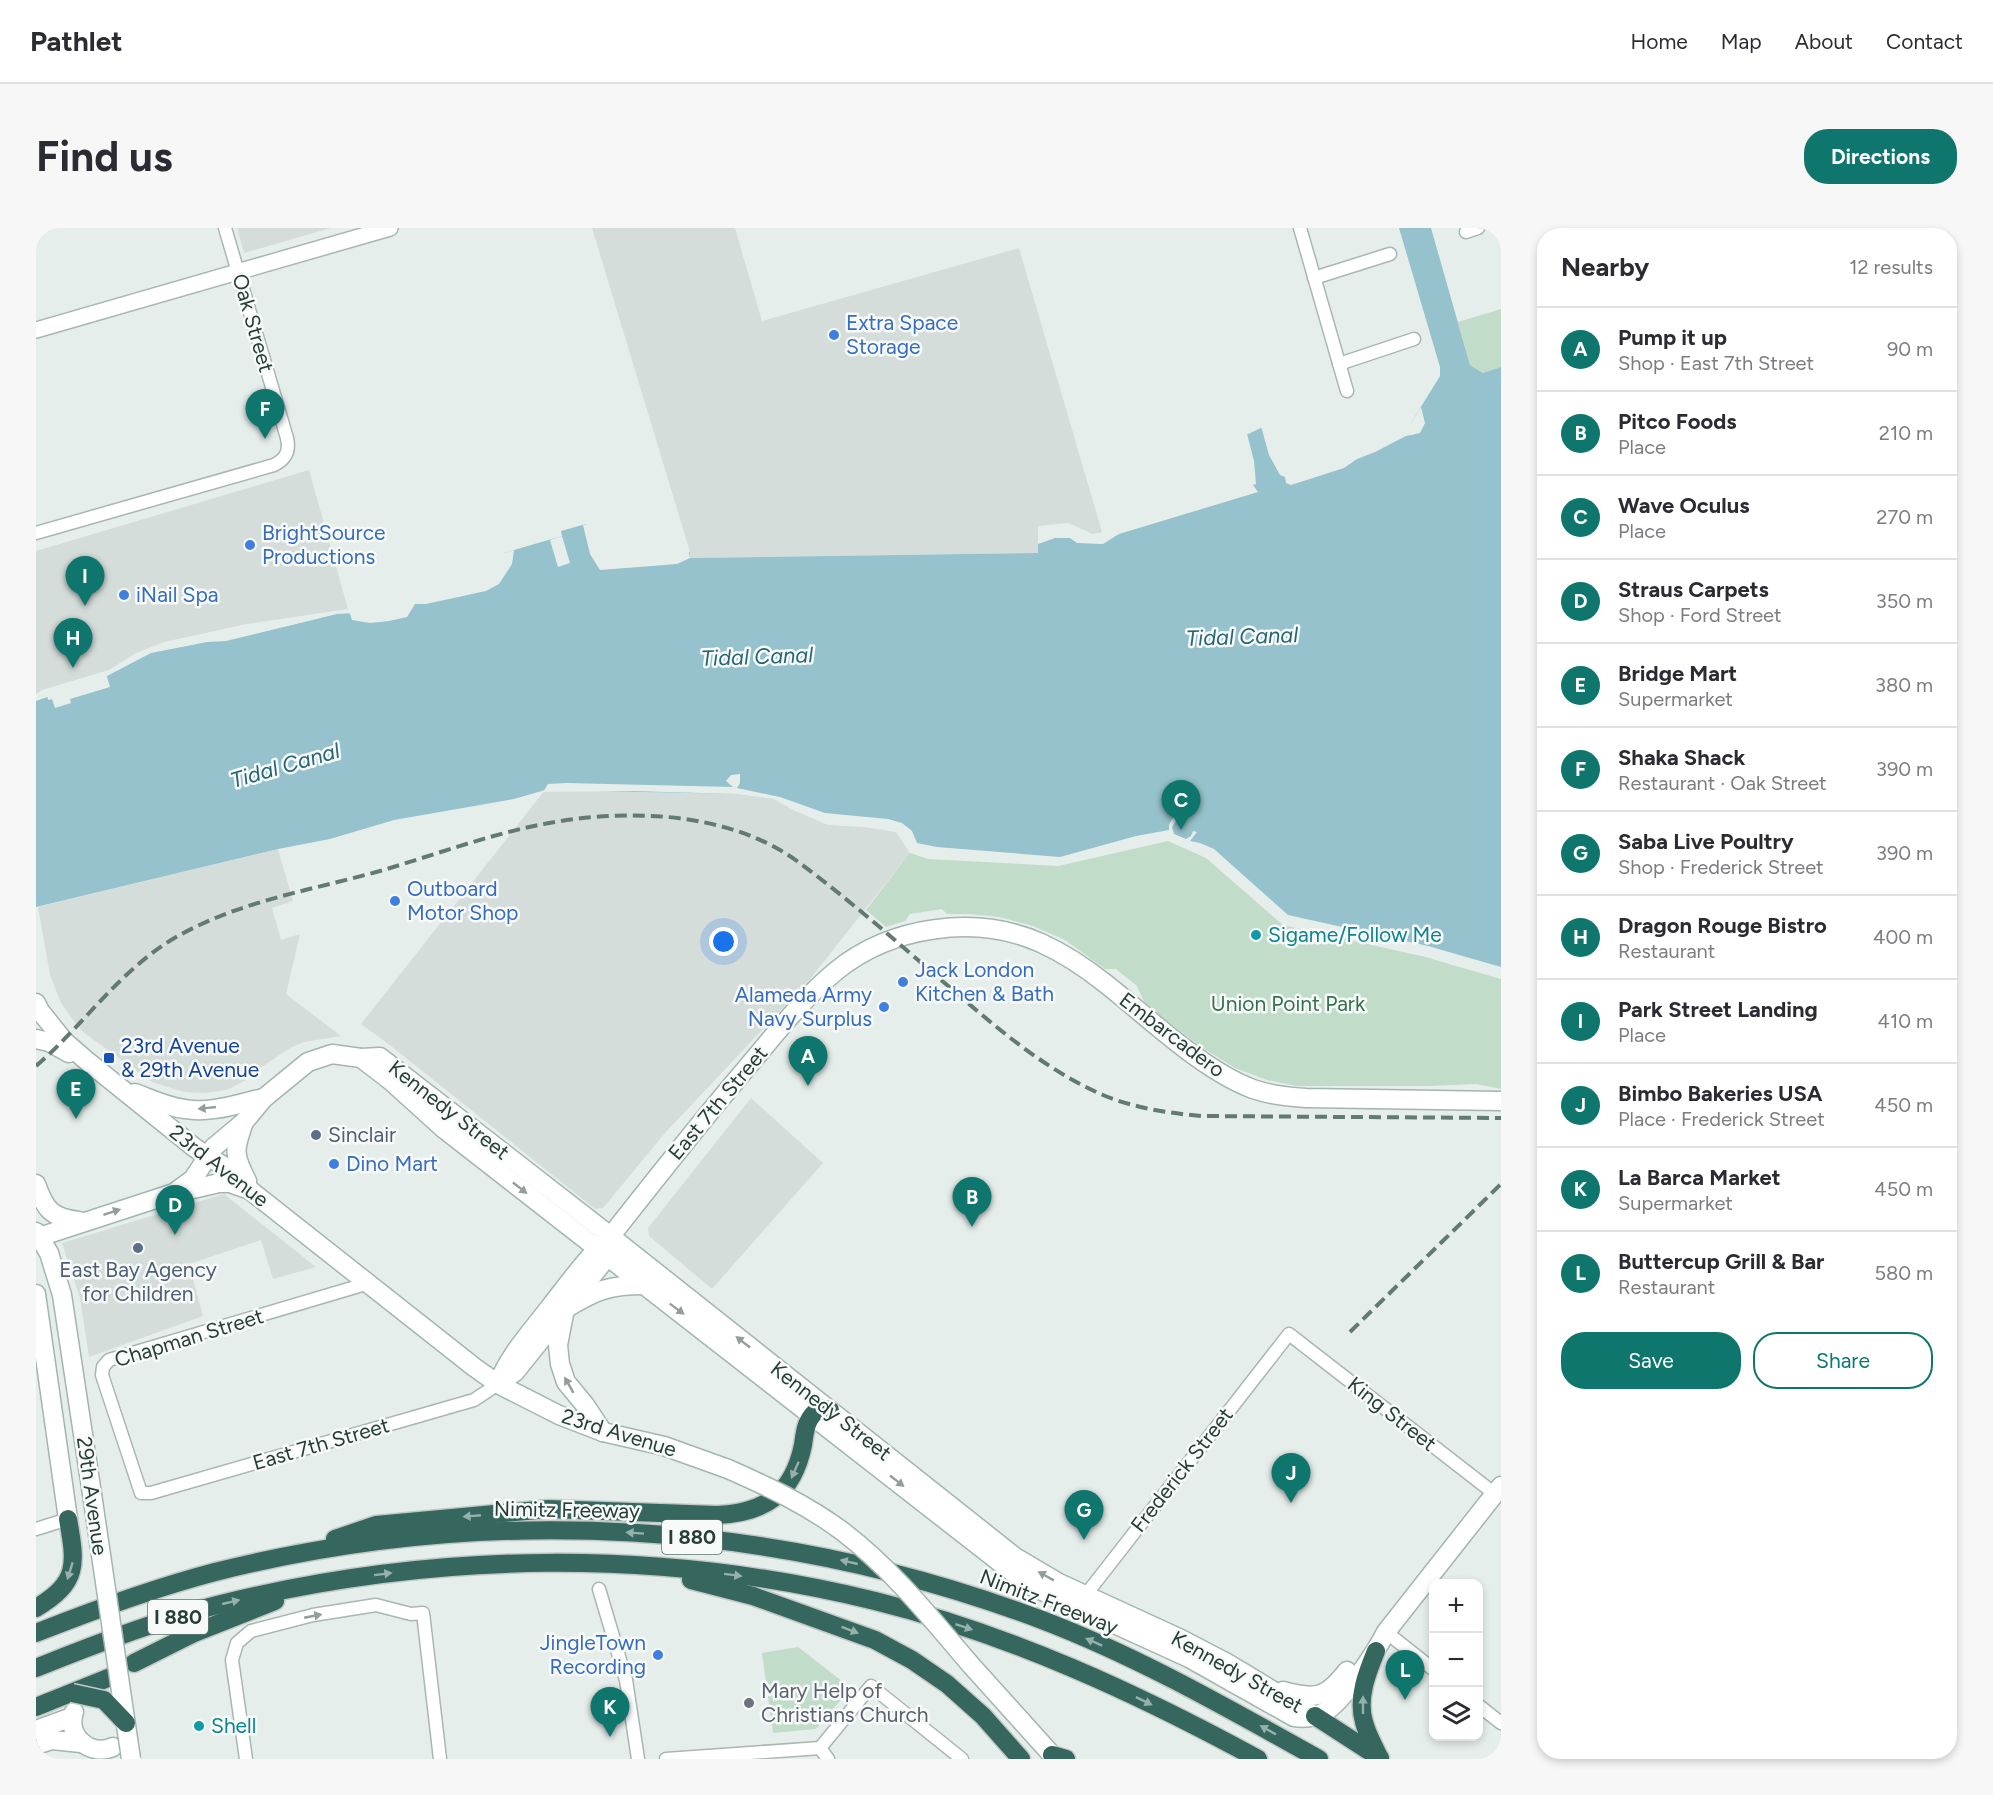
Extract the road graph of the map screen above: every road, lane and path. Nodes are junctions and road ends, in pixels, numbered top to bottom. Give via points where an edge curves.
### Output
1 (225, 228) edge
2 (390, 228) edge
3 (1299, 228) edge
4 (1479, 228) edge
5 (1466, 232) dead end
6 (1390, 254) dead end
7 (238, 272) junction
8 (1314, 278) junction
9 (36, 330) edge
10 (1414, 339) dead end
11 (1339, 364) junction
12 (1347, 391) dead end
13 (36, 533) edge
14 (893, 939) joint
15 (36, 1002) edge
16 (36, 1039) edge
17 (87, 1061) junction
18 (123, 1089) junction
19 (264, 1098) junction
20 (1501, 1101) edge
21 (244, 1122) junction
22 (207, 1156) junction
23 (36, 1184) edge
24 (251, 1191) junction
25 (174, 1193) junction
26 (81, 1222) junction
27 (37, 1237) edge
28 (605, 1247) junction
29 (369, 1283) junction
30 (645, 1285) junction
31 (36, 1294) edge
32 (565, 1309) junction
33 (1289, 1334) joint
34 (41, 1380) edge
35 (498, 1384) junction
36 (830, 1410) junction
37 (811, 1414) junction
38 (603, 1432) junction
39 (1498, 1490) edge
40 (141, 1493) joint
41 (68, 1520) junction
42 (36, 1529) edge
43 (283, 1557) junction
44 (612, 1564) junction
45 (325, 1582) junction
46 (599, 1589) dead end
47 (1081, 1601) junction
48 (36, 1608) edge
49 (1386, 1632) junction
50 (36, 1633) edge
51 (1376, 1651) junction
52 (134, 1663) dead end
53 (1429, 1666) edge
54 (36, 1668) edge
55 (118, 1674) junction
56 (1268, 1686) junction
57 (72, 1693) junction
58 (36, 1707) edge
59 (1483, 1709) edge
60 (1315, 1716) junction
61 (126, 1723) junction
62 (1501, 1724) edge
63 (36, 1730) edge
64 (36, 1745) edge
65 (820, 1748) junction
66 (97, 1750) edge
67 (1057, 1758) edge
68 (1380, 1758) edge
69 (131, 1759) edge
70 (246, 1759) edge
71 (440, 1759) edge
72 (638, 1759) edge
73 (666, 1759) edge
74 (828, 1759) edge
75 (963, 1759) edge
76 (1022, 1759) edge
77 (1258, 1759) edge
78 (1319, 1759) edge

1 - 7 street, Oak Street
2 - 7 street
3 - 8 street
4 - 5 street
6 - 8 street
7 - 9 street
7 - 13 street, Oak Street via 287,438 287,453 273,465
8 - 11 street
10 - 11 street
11 - 12 street
14 - 20 main road, Embarcadero via 962,927 1012,933 1039,942 1080,964 1219,1073 1255,1090 1306,1098
14 - 28 main road, East 7th Street via 837,970 798,1008 699,1124
15 - 17 main road, 23rd Avenue via 64,1041
16 - 17 main road
17 - 18 main road, 23rd Avenue
19 -> 18 main road, Kennedy Street via 187,1110
18 - 22 main road, 23rd Avenue
19 - 21 main road, Kennedy Street
19 - 28 main road, Kennedy Street via 308,1062 332,1054 361,1058 444,1129
21 - 22 main road, Kennedy Street
21 - 24 main road via 236,1157
22 - 24 main road, 23rd Avenue via 230,1170
22 - 25 main road, Kennedy Street via 193,1179
23 - 26 main road via 49,1210
24 - 25 main road via 219,1183
24 - 29 main road, 23rd Avenue
26 -> 25 main road
26 - 27 main road
27 - 55 main road, 29th Avenue, bridge via 49,1253 62,1295
28 - 30 main road, Kennedy Street
28 - 32 main road, East 7th Street
28 - 35 main road, East 7th Street via 506,1364
36 -> 28 main road, Kennedy Street
29 - 35 main road, 23rd Avenue
29 - 40 street, Chapman Street via 110,1360 102,1375
30 - 32 main road via 603,1288
30 -> 37 main road, Kennedy Street
31 - 34 main road, 29th Avenue
32 - 35 main road, East 7th Street via 516,1372
38 -> 32 main road via 566,1382 560,1364 558,1345
33 - 39 street, King Street
33 - 47 street, Frederick Street
34 - 41 main road, 29th Avenue
35 - 38 main road, 23rd Avenue
35 - 40 street, East 7th Street via 474,1400
36 - 37 highway via 820,1408
47 -> 36 main road, Kennedy Street via 1015,1557
37 -> 43 highway via 798,1466 774,1499 758,1509 717,1515 548,1509 376,1525
37 -> 47 main road, Kennedy Street via 1029,1585
38 - 67 main road, 23rd Avenue, bridge via 664,1446 757,1482 841,1531 896,1578
39 - 49 main road
41 - 42 street
41 -> 48 highway via 74,1555 71,1575 63,1588
43 - 50 highway, Nimitz Freeway / I 880 via 132,1597
78 -> 43 highway, Nimitz Freeway / I 880 via 1182,1684 1045,1621 943,1586 832,1558 686,1537 563,1529 434,1535
45 -> 44 highway, I 880 via 501,1563
44 -> 76 highway via 753,1596 875,1640 947,1684
44 -> 77 highway, I 880 via 756,1577 866,1599 930,1617 1022,1647 1078,1671
45 - 52 highway via 192,1634
54 -> 45 highway, I 880 via 214,1606
46 - 72 street via 626,1680
47 - 56 main road, Kennedy Street via 1181,1639
47 - 60 main road, Kennedy Street via 1294,1717
49 - 51 main road
49 - 53 street
49 - 56 main road via 1369,1644 1326,1693 1313,1697
51 - 60 main road via 1333,1706
68 -> 51 highway via 1362,1709 1366,1676
55 - 57 highway
55 - 61 main road, 29th Avenue, bridge
56 - 60 main road, Kennedy Street
57 - 58 highway
57 - 61 highway, bridge via 104,1700
59 - 62 street
60 - 68 highway
61 - 69 main road, 29th Avenue, bridge
63 - 66 main road via 73,1714 76,1735
64 - 66 main road via 52,1740
65 - 73 street
65 - 74 street
65 - 75 street via 872,1686
70 -> 71 street via 232,1660 237,1643 261,1628 376,1605 423,1613

